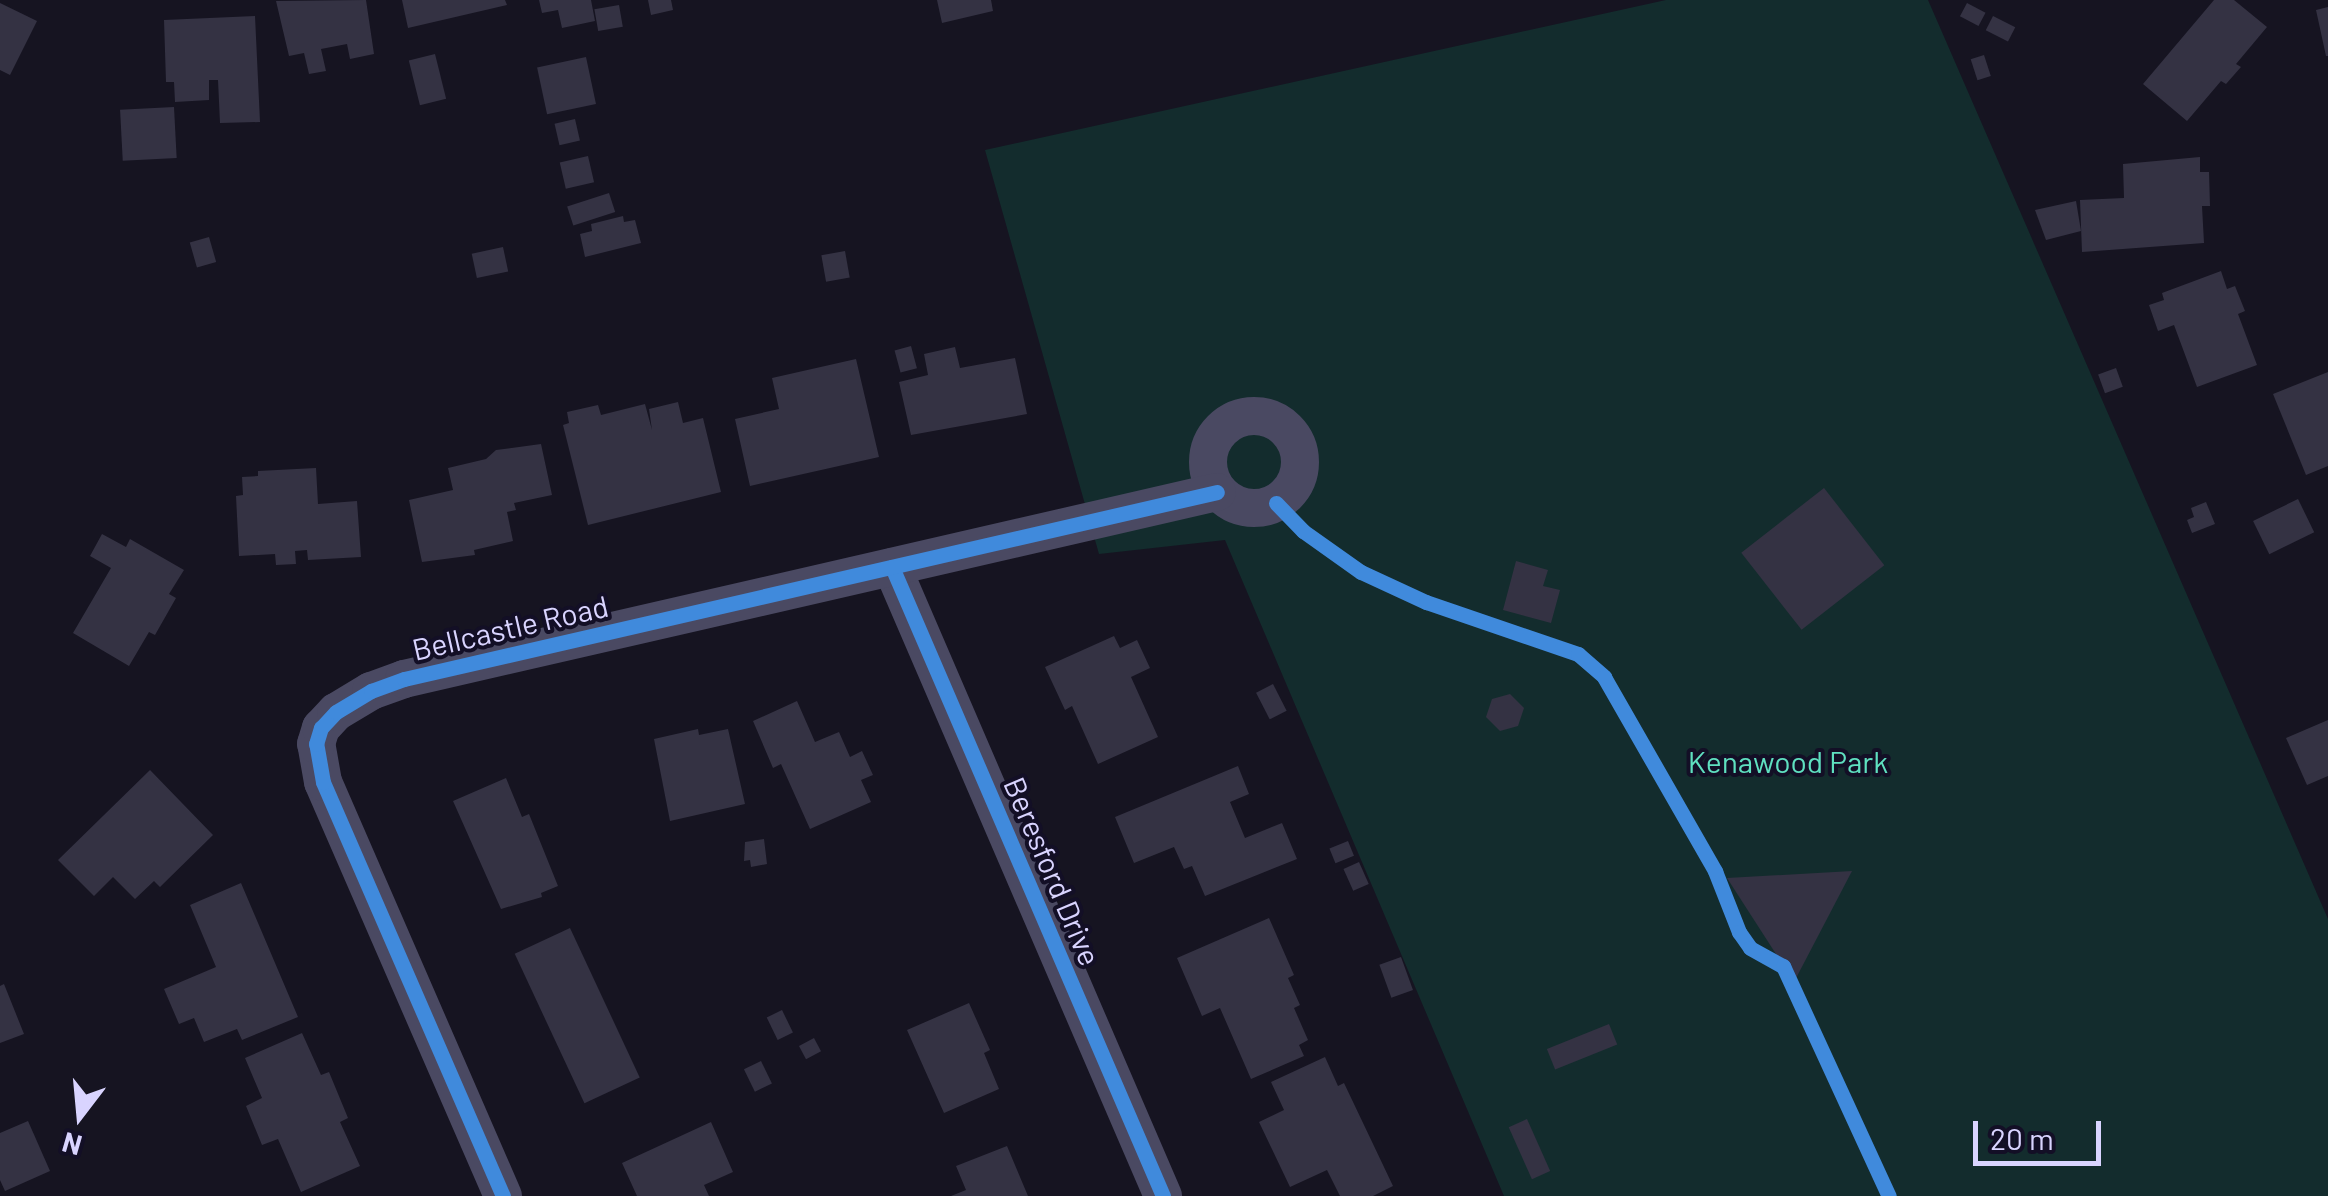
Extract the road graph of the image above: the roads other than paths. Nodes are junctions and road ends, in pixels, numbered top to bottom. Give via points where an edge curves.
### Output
1 (1217, 492) dead end
2 (892, 567) junction
3 (502, 1196) edge
4 (1163, 1196) edge

1 - 2 street, Bellcastle Road
2 - 3 street, Bellcastle Road via 404,679 371,691 322,728 316,759 323,782
2 - 4 street, Beresford Drive

